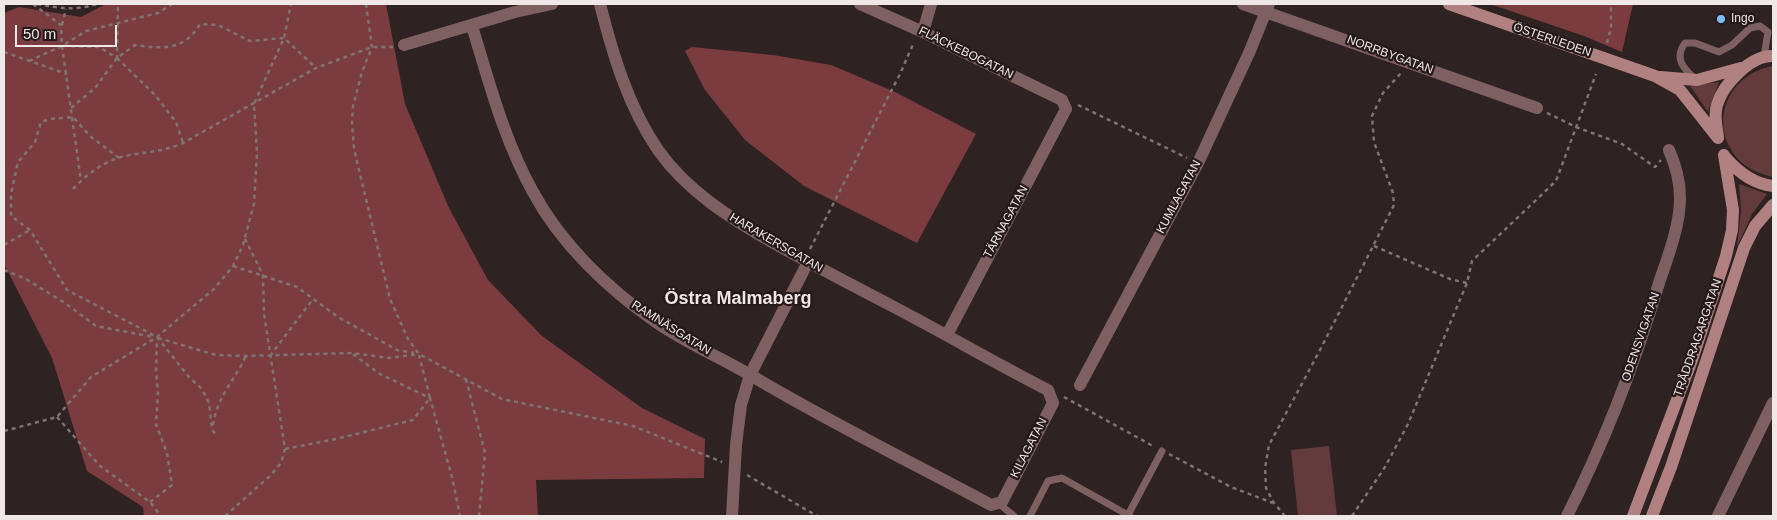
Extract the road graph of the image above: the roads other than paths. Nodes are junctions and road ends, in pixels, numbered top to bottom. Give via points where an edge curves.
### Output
1 (552, 4) edge
2 (600, 4) edge
3 (860, 4) edge
4 (931, 4) edge
5 (1242, 4) edge
6 (1449, 4) edge
7 (1268, 8) edge
8 (472, 26) junction
9 (923, 32) junction
10 (404, 45) road end
11 (1773, 45) edge
12 (1769, 56) edge
13 (1748, 66) junction
14 (1655, 76) junction
15 (1696, 80) junction
16 (1537, 108) road end
17 (1066, 109) joint
18 (1718, 138) junction
19 (1669, 150) road end
20 (1724, 155) junction
21 (1773, 186) edge
22 (1773, 205) edge
23 (808, 262) junction
24 (947, 335) junction
25 (750, 375) junction
26 (1080, 385) dead end
27 (1049, 392) joint
28 (1773, 403) edge
29 (1162, 451) dead end
30 (998, 503) junction
31 (732, 516) edge
32 (1014, 516) edge
33 (1031, 516) edge
34 (1128, 516) edge
35 (1567, 516) edge
36 (1633, 516) edge
37 (1652, 516) edge
38 (1718, 516) edge

1 - 8 street
2 - 23 street, HARAKERSGATAN via 624,86 659,151 696,192 716,207
3 - 9 street, FLÄCKEBOGATAN
4 - 9 street
5 - 7 street, NORRBYGATAN
6 - 14 main road, ÖSTERLEDEN
7 - 16 street, NORRBYGATAN
7 - 26 street, KUMLAGATAN via 1198,163
8 - 10 street
8 - 25 street, RAMNÄSGATAN via 515,156 556,227 617,293 657,323
9 - 17 street, FLÄCKEBOGATAN via 1062,100
11 - 12 main road
12 - 13 main road
12 - 15 lane via 1768,32 1760,26 1750,28 1732,46 1719,52 1696,43 1685,43 1680,50 1680,61
13 - 15 main road, ÖSTERLEDEN
13 - 18 main road via 1725,88 1717,105
14 - 15 main road, ÖSTERLEDEN
14 - 18 main road, ÖSTERLEDEN via 1680,90
17 - 24 street, TÄRNAGATAN
18 - 20 main road
19 - 35 street, ODENSVIGATAN via 1678,172 1680,199 1675,228 1646,327 1628,375 1593,463
20 - 21 main road via 1748,178
20 - 36 main road, TRÅDDRAGARGATAN via 1733,210 1726,256 1692,360
22 - 37 main road, TRÅDDRAGARGATAN via 1755,226 1744,248
23 - 24 street, HARAKERSGATAN
23 - 25 street
24 - 27 street, HARAKERSGATAN
25 - 30 street, RAMNÄSGATAN via 990,504
25 - 31 street via 741,405
27 - 30 street, KILAGATAN via 1053,403 1002,502
28 - 38 street
29 - 34 lane
30 - 32 lane
33 - 34 lane via 1048,481 1062,478

